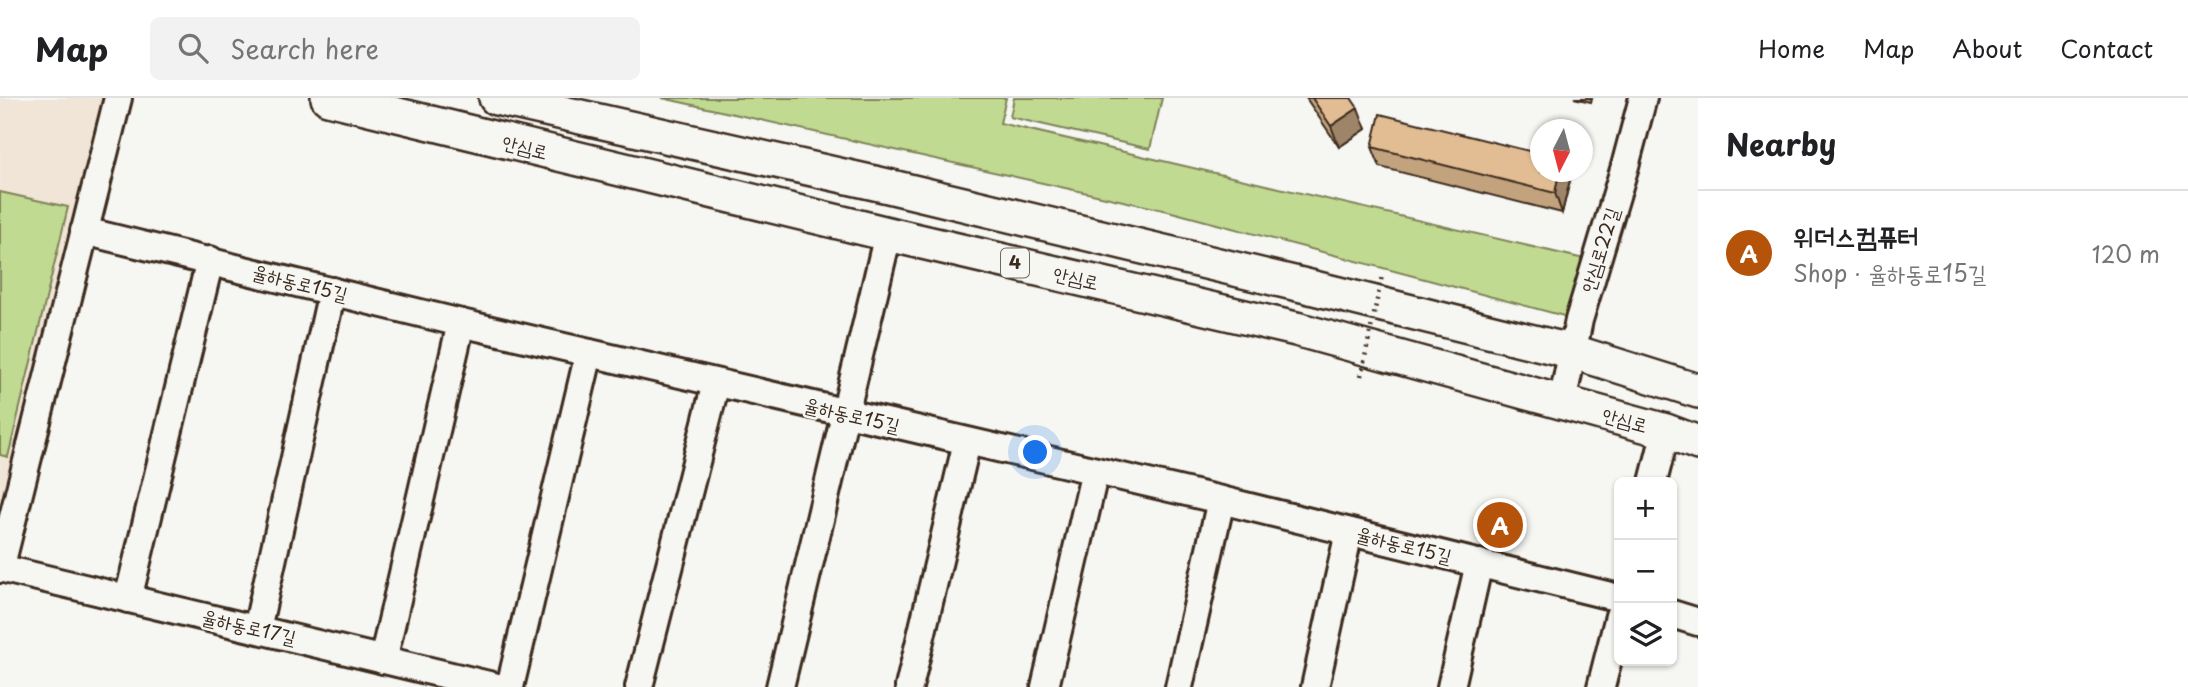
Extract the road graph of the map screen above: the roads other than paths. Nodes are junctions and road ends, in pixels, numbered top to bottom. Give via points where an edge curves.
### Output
1 (118, 98) edge
2 (328, 98) edge
3 (496, 98) edge
4 (1643, 98) edge
5 (84, 230) junction
6 (888, 234) junction
7 (210, 260) junction
8 (332, 290) junction
9 (461, 323) junction
10 (1574, 352) junction
11 (589, 353) junction
12 (716, 383) junction
13 (1698, 391) edge
14 (1562, 403) junction
15 (844, 413) junction
16 (1666, 431) junction
17 (967, 442) junction
18 (1698, 443) edge
19 (1095, 471) junction
20 (1654, 477) edge
21 (1221, 500) junction
22 (1349, 532) junction
23 (1479, 563) junction
24 (0, 568) edge
25 (1614, 597) edge
26 (128, 599) junction
27 (1677, 616) edge
28 (1698, 622) edge
29 (257, 629) junction
30 (1614, 636) edge
31 (383, 660) junction
32 (410, 677) edge
33 (497, 687) edge
34 (510, 687) edge
35 (639, 687) edge
36 (780, 687) edge
37 (909, 687) edge
38 (1045, 687) edge
39 (1178, 687) edge
40 (1315, 687) edge
41 (1451, 687) edge
42 (1601, 687) edge

1 - 5 street
2 - 6 main road, 안심로 / 4
3 - 10 main road, 4 via 915,193
4 - 10 street, 안심로22길 via 1579,320
5 - 7 street, 율하동로15길
5 - 24 street
6 - 14 main road, 안심로 / 4 via 1296,329
6 - 15 street
7 - 8 street, 율하동로15길
7 - 26 street
8 - 9 street, 율하동로15길
8 - 29 street
9 - 11 street, 율하동로15길
9 - 31 street
10 - 13 main road, 4
10 - 14 street, 안심로22길
11 - 12 street, 율하동로15길
11 - 34 street
12 - 15 street, 율하동로15길
12 - 35 street
14 - 16 main road, 안심로 / 4
15 - 17 street, 율하동로15길
15 - 36 street
16 - 18 main road, 안심로 / 4
16 - 20 street
17 - 19 street, 율하동로15길
17 - 37 street
19 - 21 street, 율하동로15길
19 - 38 street
21 - 22 street, 율하동로15길
21 - 39 street
22 - 23 street, 율하동로15길
22 - 40 street
23 - 25 street, 율하동로15길
23 - 41 street
24 - 26 street, 율하동로17길
26 - 29 street, 율하동로17길
27 - 28 street
29 - 31 street, 율하동로17길
30 - 42 street
31 - 32 street, 율하동로17길
32 - 33 street, 율하동로17길

